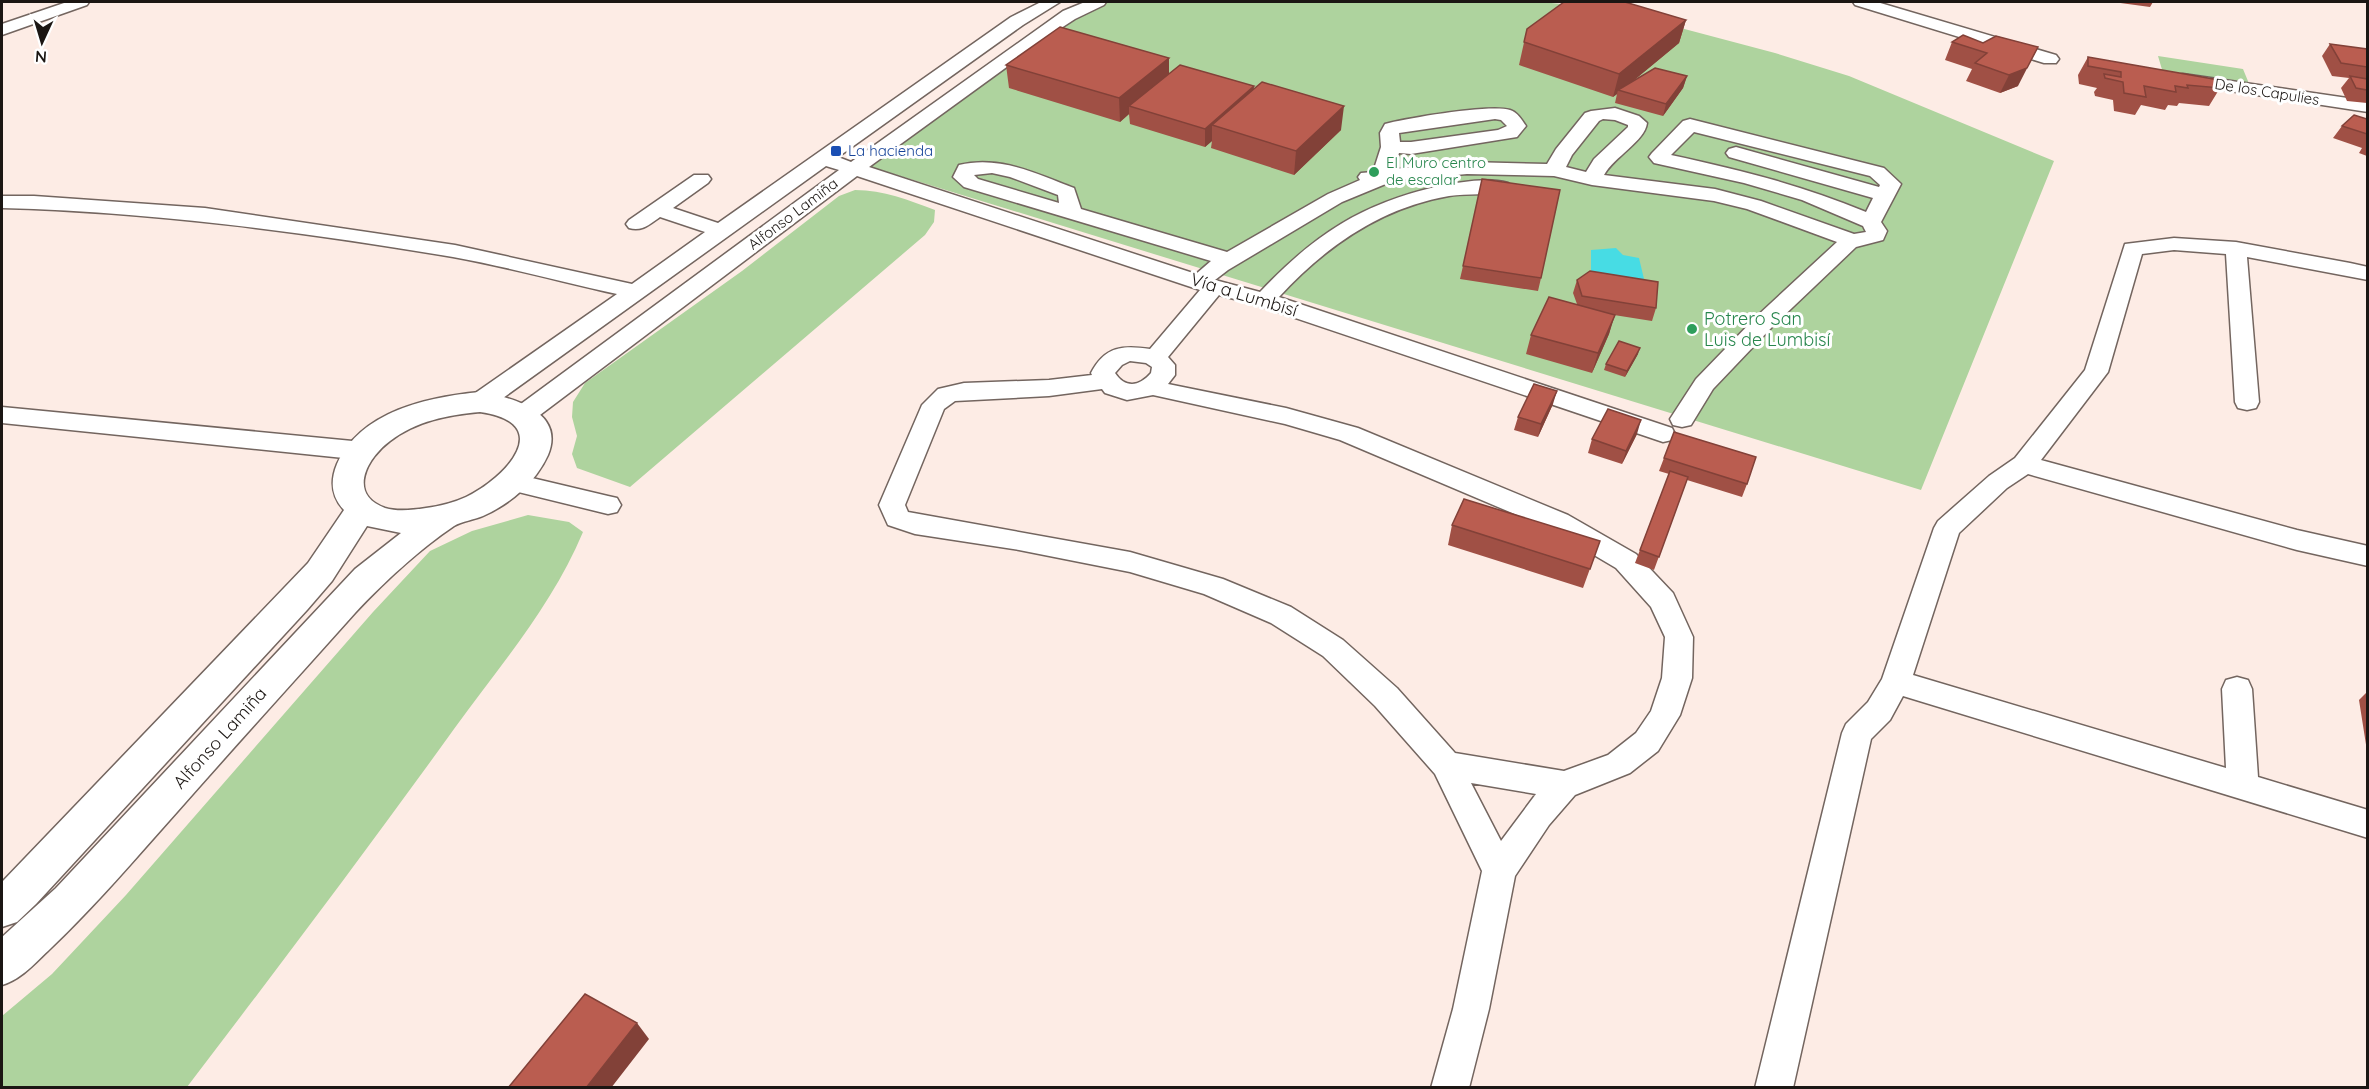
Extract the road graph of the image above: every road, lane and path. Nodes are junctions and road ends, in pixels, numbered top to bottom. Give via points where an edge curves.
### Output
1 (81, 2) edge
2 (1052, 2) edge
3 (1098, 2) edge
4 (1861, 2) edge
5 (2, 30) edge
6 (2050, 59) dead end
7 (2166, 76) edge
8 (2367, 108) edge
9 (1391, 147) junction
10 (824, 159) junction
11 (1667, 162) junction
12 (855, 168) junction
13 (1554, 170) junction
14 (701, 179) dead end
15 (1381, 179) junction
16 (1592, 179) junction
17 (1648, 185) junction
18 (1526, 189) edge
19 (2, 202) edge
20 (658, 209) junction
21 (1072, 213) junction
22 (1871, 222) junction
23 (636, 224) dead end
24 (721, 231) junction
25 (1851, 240) junction
26 (2236, 248) junction
27 (1230, 260) junction
28 (2367, 274) edge
29 (1207, 285) junction
30 (634, 291) junction
31 (1265, 300) junction
32 (1155, 358) junction
33 (1107, 381) junction
34 (1153, 387) junction
35 (480, 402) junction
36 (2247, 402) dead end
37 (2, 415) edge
38 (524, 415) junction
39 (1682, 419) dead end
40 (1663, 434) dead end
41 (363, 450) junction
42 (2024, 464) junction
43 (512, 482) junction
44 (608, 505) dead end
45 (361, 510) junction
46 (444, 517) junction
47 (2367, 555) edge
48 (1896, 682) junction
49 (2237, 689) dead end
50 (1446, 765) junction
51 (1564, 785) junction
52 (2243, 786) junction
53 (2367, 824) edge
54 (1499, 871) junction
55 (2, 908) edge
56 (2, 965) edge
57 (1450, 1088) edge
58 (1774, 1088) edge

1 - 5 street
2 - 10 street, Alfonso Lamiña via 1017,21
3 - 12 street, Alfonso Lamiña via 1068,15
4 - 6 street
7 - 8 street, De los Capulies
9 - 9 street via 1389,134 1392,128 1402,125 1495,113 1506,115 1517,126 1510,133 1489,137 1411,148
9 - 15 street
10 - 12 street, Vía a Lumbisí
10 - 24 street, Alfonso Lamiña
11 - 17 street
11 - 22 street via 1748,178 1809,196
11 - 22 street via 1659,157 1690,125 1877,172 1891,183
12 - 29 street, Vía a Lumbisí
12 - 38 street, Alfonso Lamiña
13 - 15 street via 1467,168
13 - 16 street
13 - 16 street via 1592,117 1629,117 1638,123 1637,129 1600,163
14 - 20 street
15 - 27 street via 1335,198
16 - 17 street
17 - 25 street via 1754,205
18 - 31 street via 1478,185 1423,194 1351,225 1304,259
19 - 30 street via 205,214 455,251
20 - 23 street
20 - 24 street
21 - 21 street via 971,183 963,173 993,166 1067,192
21 - 27 street
22 - 25 street via 1876,236
24 - 30 street, Alfonso Lamiña
25 - 39 street via 1704,384
26 - 28 street
26 - 36 street
26 - 42 street via 2160,243 2133,249 2096,372
27 - 29 street
29 - 31 street, Vía a Lumbisí
29 - 32 street
30 - 35 street, Alfonso Lamiña
31 - 40 street, Vía a Lumbisí
32 - 33 street via 1129,353 1116,357 1107,364
32 - 34 street via 1165,373
33 - 34 street via 1119,389 1137,392
33 - 50 street via 947,394 934,405 892,505 897,518 1130,562 1213,586 1281,615 1333,648 1386,697
34 - 51 street via 1349,434 1559,522 1626,561 1664,601 1679,637 1677,678 1665,715 1647,742 1619,764
35 - 38 main road
35 - 41 main road via 423,411 396,423
37 - 41 street
38 - 43 main road via 534,430 535,449 525,469
41 - 45 main road via 348,478 349,496
42 - 47 street via 2297,540
42 - 48 street via 1947,528
43 - 44 street
43 - 46 main road via 477,506
45 - 46 main road via 382,519 411,522
45 - 55 main road via 320,572 295,601
46 - 56 main road, Alfonso Lamiña via 367,578 71,902
48 - 52 street
48 - 58 street via 1879,711 1857,733
49 - 52 street
50 - 51 street
50 - 54 street
51 - 54 street
52 - 53 street
54 - 57 street via 1471,1009

